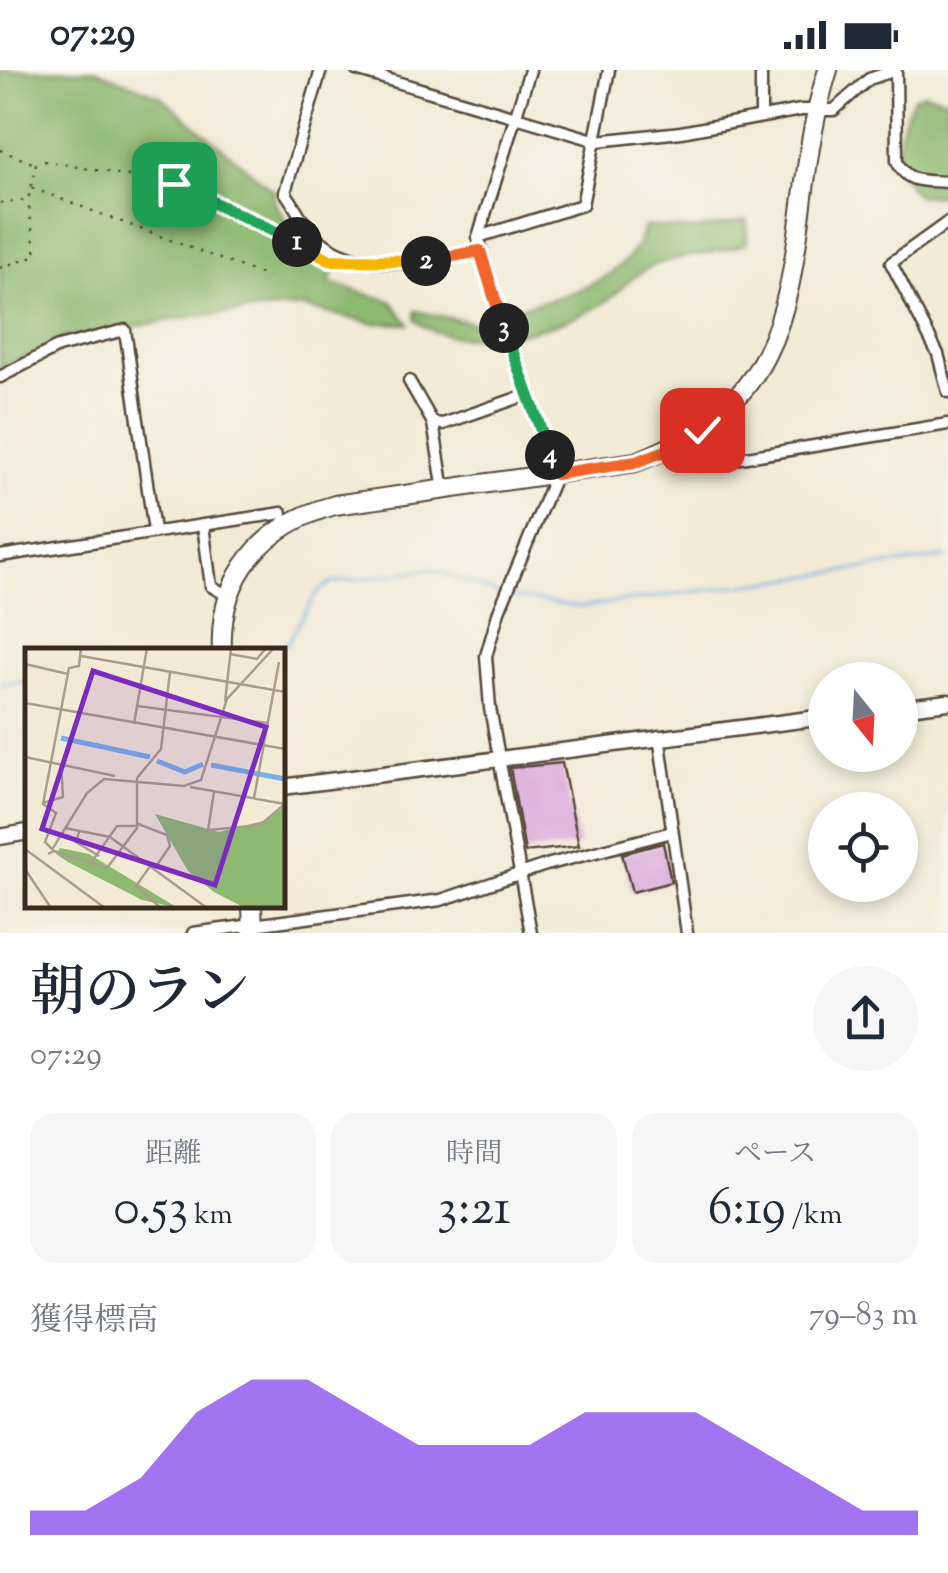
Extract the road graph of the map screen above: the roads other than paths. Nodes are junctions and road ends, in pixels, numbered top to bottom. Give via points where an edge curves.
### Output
1 (322, 70) edge
2 (356, 70) edge
3 (530, 70) edge
4 (609, 70) edge
5 (761, 70) edge
6 (828, 70) edge
7 (818, 109) junction
8 (516, 116) junction
9 (761, 116) junction
10 (597, 141) junction
11 (948, 182) edge
12 (948, 222) edge
13 (478, 237) junction
14 (480, 251) junction
15 (0, 377) edge
16 (409, 381) dead end
17 (948, 392) edge
18 (529, 394) junction
19 (432, 423) junction
20 (948, 424) edge
21 (668, 450) junction
22 (556, 474) junction
23 (444, 490) junction
24 (282, 513) dead end
25 (203, 525) junction
26 (154, 532) junction
27 (0, 556) edge
28 (228, 596) junction
29 (222, 648) edge
30 (948, 702) edge
31 (918, 706) edge
32 (808, 719) edge
33 (659, 736) junction
34 (498, 756) junction
35 (285, 788) edge
36 (672, 832) junction
37 (25, 833) edge
38 (0, 837) edge
39 (522, 873) junction
40 (253, 929) edge
41 (193, 933) edge
42 (530, 933) edge
43 (687, 933) edge

1 - 14 street via 285,192 320,241 368,261
2 - 8 street
3 - 8 street
4 - 10 street
5 - 9 street
6 - 7 main road
7 - 9 street
7 - 11 street via 834,110 868,79 896,70 902,173
7 - 21 main road via 787,304 775,339 734,402
8 - 10 street
8 - 13 street
9 - 10 street
10 - 13 street via 582,205
12 - 17 street via 892,263 934,344
13 - 14 street
14 - 18 street
15 - 26 street via 58,347 125,330
16 - 19 street
18 - 19 street
18 - 22 street
19 - 23 street
20 - 21 street via 698,466 672,458
21 - 22 main road via 636,462
22 - 23 main road
22 - 34 street via 490,635 487,682
23 - 28 main road via 335,505 295,518 257,546
24 - 25 street
25 - 26 street
25 - 28 street via 211,586
26 - 27 street
28 - 29 main road
30 - 31 street
32 - 33 street
33 - 34 street
33 - 36 street
34 - 35 street
34 - 39 street
36 - 39 street
36 - 43 street
37 - 38 street
39 - 40 street via 441,900
39 - 42 street
40 - 41 street

